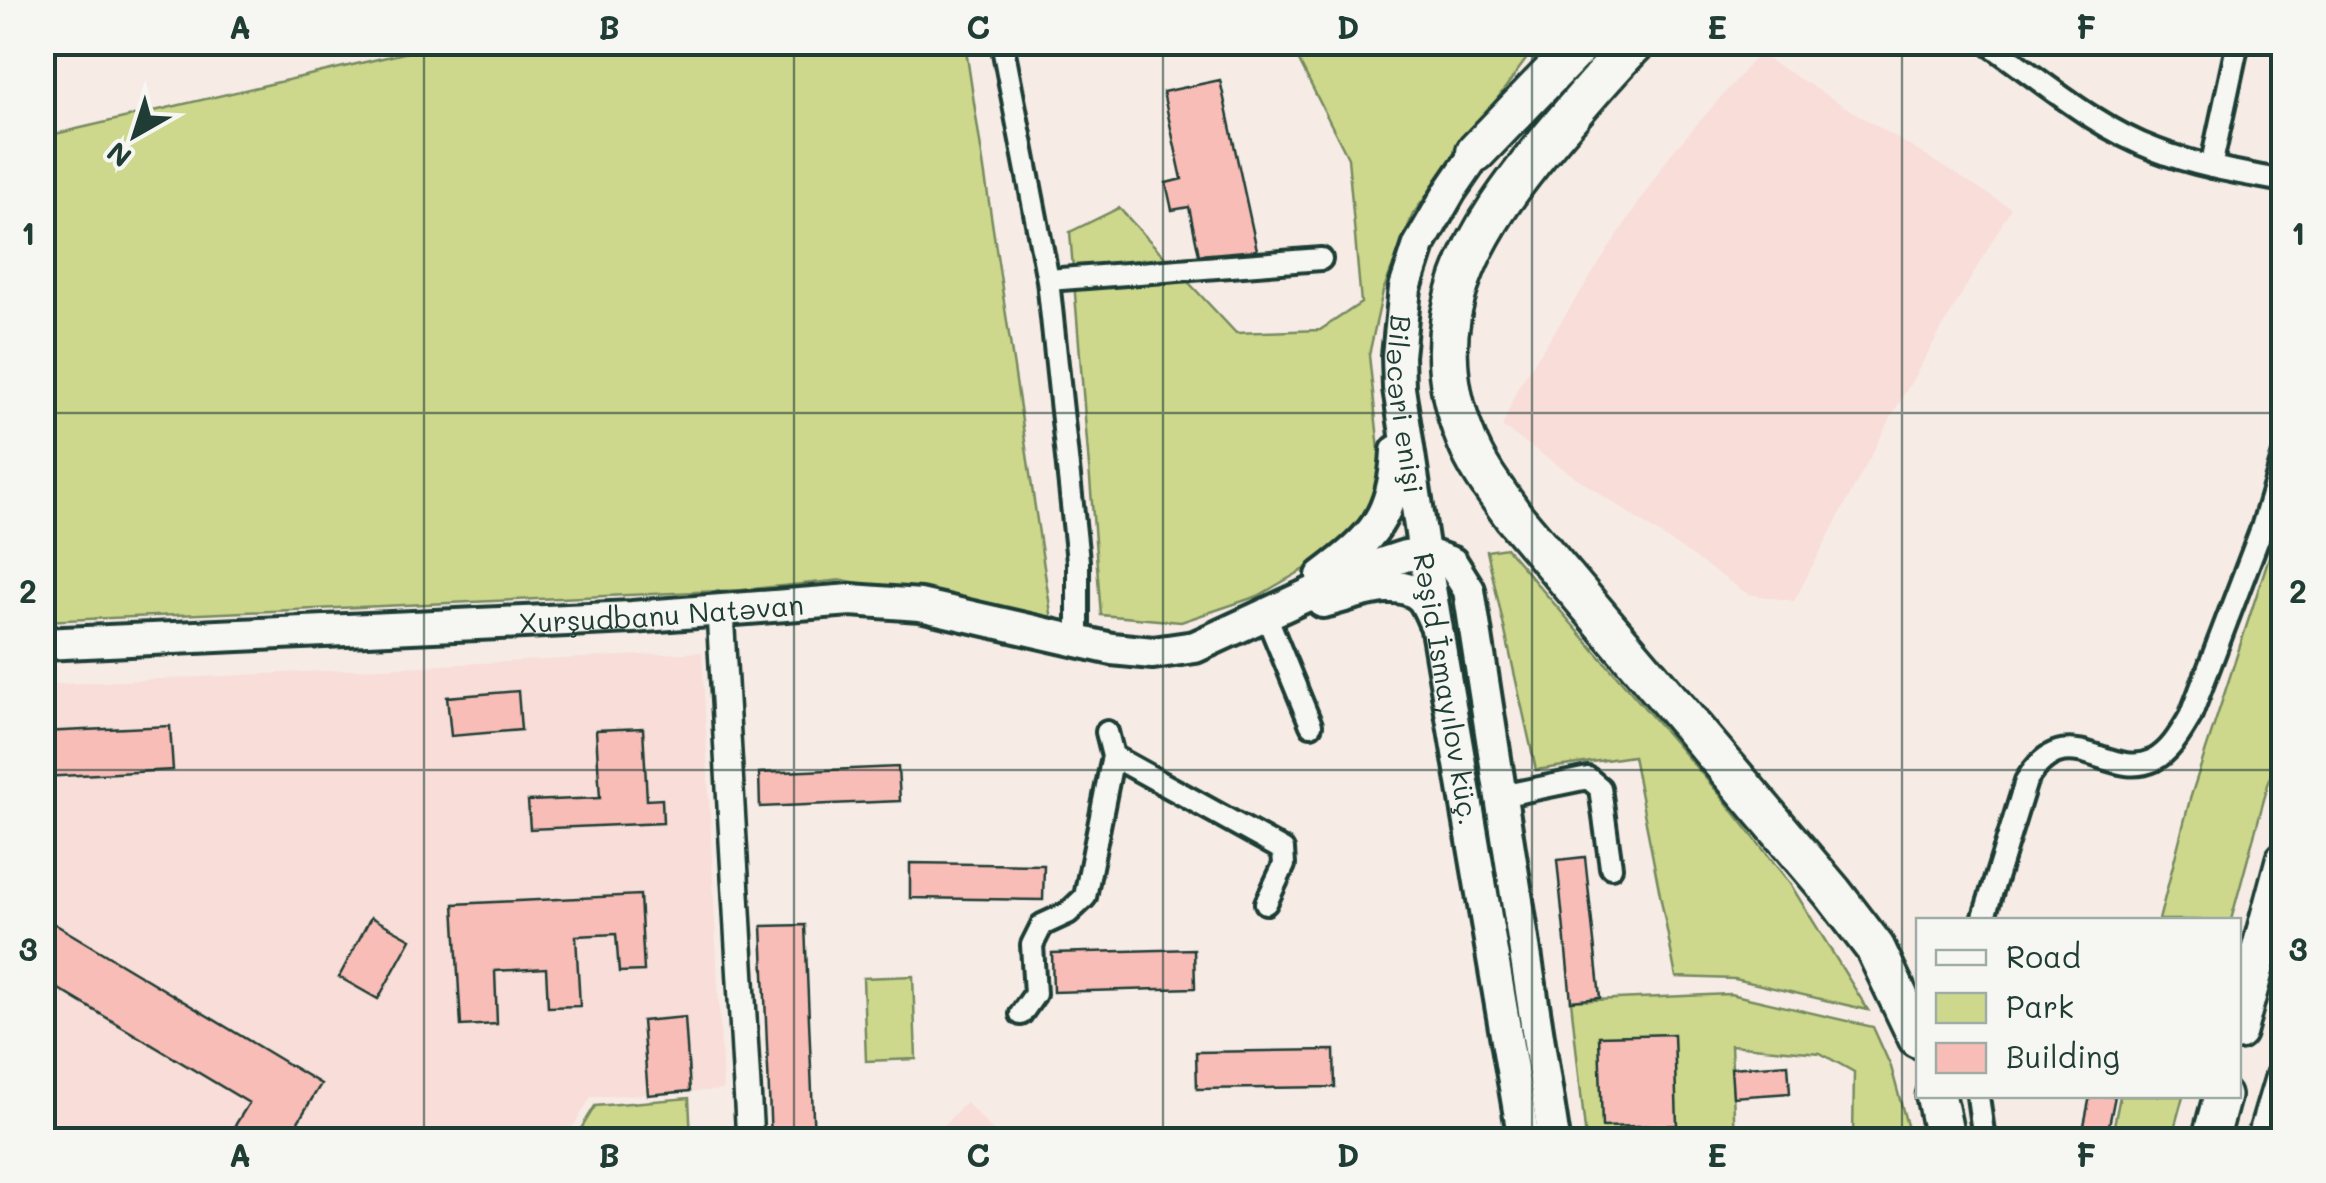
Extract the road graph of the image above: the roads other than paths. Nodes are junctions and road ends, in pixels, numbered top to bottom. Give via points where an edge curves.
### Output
1 (1002, 42) edge
2 (1558, 42) edge
3 (1582, 42) edge
4 (1636, 42) edge
5 (1986, 42) edge
6 (2238, 42) edge
7 (1476, 152) junction
8 (2211, 167) junction
9 (2284, 181) edge
10 (1320, 259) dead end
11 (1048, 280) junction
12 (1399, 388) junction
13 (2284, 454) edge
14 (1424, 553) junction
15 (720, 612) junction
16 (1266, 616) junction
17 (1436, 624) junction
18 (1078, 642) junction
19 (42, 644) edge
20 (1311, 725) dead end
21 (1107, 732) dead end
22 (1113, 756) junction
23 (1500, 796) junction
24 (2284, 860) edge
25 (1611, 867) dead end
26 (1266, 903) dead end
27 (1984, 918) edge
28 (1021, 1014) dead end
29 (2241, 1021) edge
30 (1916, 1034) edge
31 (2284, 1076) edge
32 (1936, 1098) edge
33 (1978, 1098) edge
34 (2221, 1098) edge
35 (750, 1140) edge
36 (1524, 1140) edge
37 (1554, 1140) edge
38 (1944, 1140) edge
39 (1984, 1140) edge
40 (2210, 1140) edge
41 (2266, 1140) edge

1 - 11 street
2 - 7 main road, Biləcəri enişi
3 - 7 highway
4 - 30 highway via 1530,162 1473,246 1450,323 1454,402 1466,441 1514,518 1832,892 1875,948
5 - 8 street via 2116,131
6 - 8 street
7 - 12 main road, Biləcəri enişi via 1420,245 1405,288
8 - 9 street
10 - 11 street
11 - 18 street via 1078,561
12 - 14 main road, Biləcəri enişi
12 - 16 main road via 1395,482 1385,514 1344,560
13 - 27 street via 2210,666 2174,743 2154,760 2135,764 2070,750 2051,752 2037,763
14 - 16 main road via 1362,570
14 - 17 main road, Rəşid İsmayılov küç.
14 - 23 main road, Rəşid İsmayılov küç. via 1452,563 1468,590
15 - 18 main road, Xurşudbanu Natəvan via 887,601
15 - 19 main road, Xurşudbanu Natəvan
15 - 35 street
16 - 17 main road via 1388,587 1414,593
16 - 18 main road, Xurşudbanu Natəvan via 1169,652
16 - 20 street
17 - 36 main road, Rəşid İsmayılov küç.
21 - 22 street
22 - 26 street via 1283,850 1284,865
22 - 28 street via 1084,897 1068,914 1042,924 1032,945 1034,994
23 - 25 street via 1588,778 1596,782
23 - 37 main road, Rəşid İsmayılov küç.
24 - 29 highway
31 - 41 highway
32 - 38 highway
33 - 39 street
34 - 40 highway

